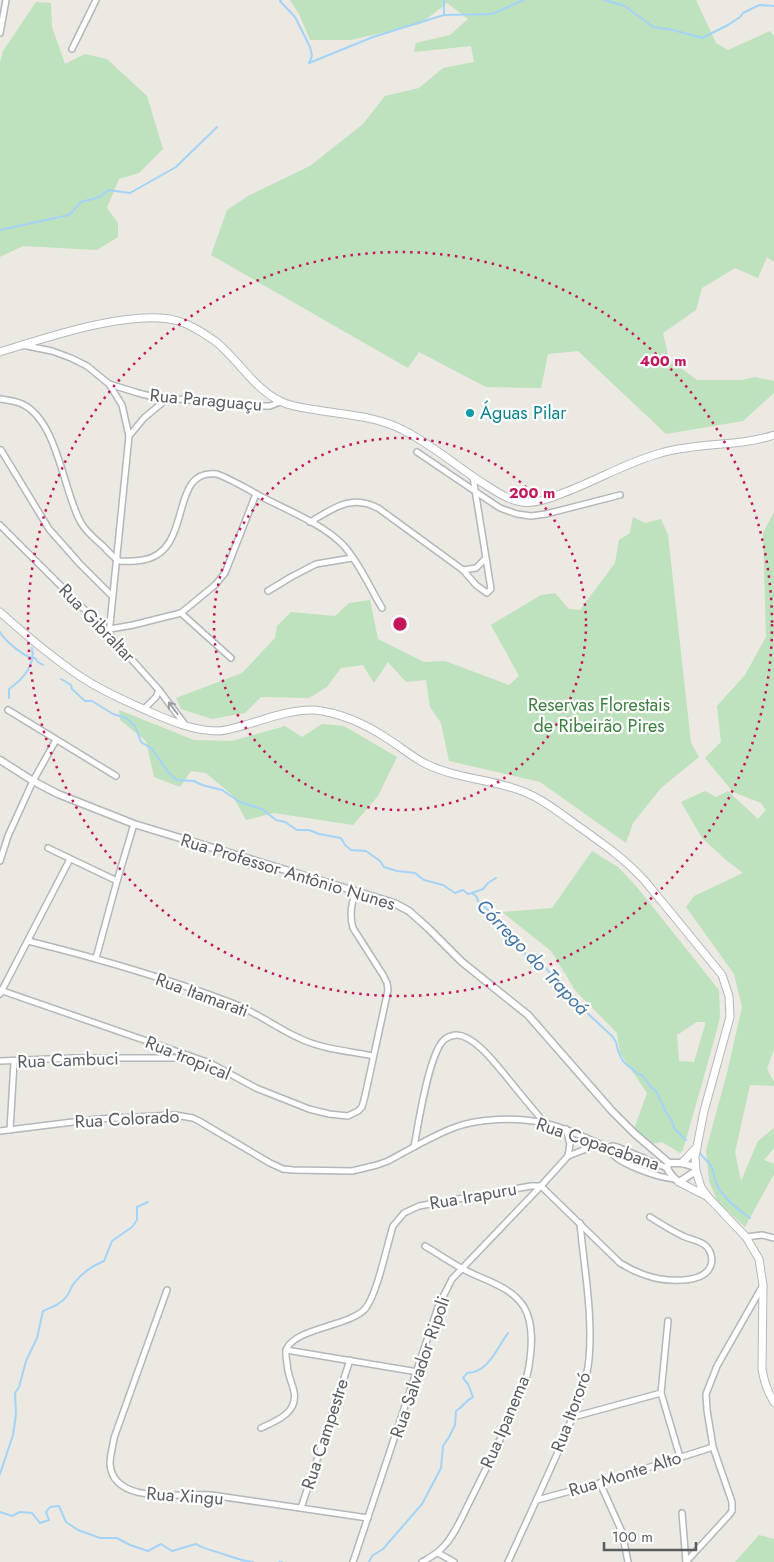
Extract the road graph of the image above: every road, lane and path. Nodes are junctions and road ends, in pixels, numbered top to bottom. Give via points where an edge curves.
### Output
1 (6, 0) edge
2 (96, 0) edge
3 (0, 33) edge
4 (72, 49) dead end
5 (22, 345) junction
6 (0, 352) edge
7 (109, 384) junction
8 (169, 398) junction
9 (0, 399) edge
10 (280, 402) junction
11 (774, 434) edge
12 (129, 436) junction
13 (1, 450) edge
14 (417, 452) dead end
15 (473, 477) junction
16 (474, 491) junction
17 (256, 494) junction
18 (620, 496) dead end
19 (310, 522) junction
20 (0, 525) edge
21 (352, 558) junction
22 (485, 559) junction
23 (118, 560) junction
24 (463, 570) junction
25 (268, 592) dead end
26 (112, 596) junction
27 (382, 608) dead end
28 (0, 612) edge
29 (180, 614) junction
30 (110, 631) junction
31 (231, 658) dead end
32 (159, 690) junction
33 (144, 709) junction
34 (8, 710) dead end
35 (187, 727) junction
36 (56, 740) junction
37 (0, 760) edge
38 (116, 776) dead end
39 (33, 781) junction
40 (134, 824) junction
41 (48, 848) dead end
42 (70, 858) junction
43 (0, 861) edge
44 (117, 881) junction
45 (355, 891) junction
46 (28, 941) junction
47 (96, 958) junction
48 (0, 992) edge
49 (373, 1056) junction
50 (196, 1058) junction
51 (0, 1061) edge
52 (14, 1062) junction
53 (544, 1122) junction
54 (566, 1129) junction
55 (10, 1130) junction
56 (0, 1131) edge
57 (599, 1144) junction
58 (414, 1147) junction
59 (697, 1147) junction
60 (609, 1148) junction
61 (568, 1156) junction
62 (682, 1163) junction
63 (668, 1165) junction
64 (696, 1169) junction
65 (677, 1180) junction
66 (541, 1186) junction
67 (708, 1198) junction
68 (650, 1217) dead end
69 (580, 1222) junction
70 (746, 1236) junction
71 (774, 1238) edge
72 (425, 1246) dead end
73 (462, 1268) junction
74 (763, 1285) junction
75 (167, 1290) dead end
76 (668, 1321) dead end
77 (286, 1350) junction
78 (350, 1360) junction
79 (418, 1372) junction
80 (661, 1393) junction
81 (774, 1402) edge
82 (573, 1417) junction
83 (261, 1428) dead end
84 (713, 1447) junction
85 (680, 1457) junction
86 (600, 1483) junction
87 (537, 1500) junction
88 (301, 1508) junction
89 (682, 1513) dead end
90 (368, 1518) junction
91 (438, 1553) junction
92 (354, 1562) edge
93 (422, 1562) edge
94 (454, 1562) edge
95 (508, 1562) edge
96 (628, 1562) edge
97 (686, 1562) edge

1 - 3 street
2 - 4 street
5 - 6 main road
5 - 7 street, Rua Paraguaçu via 71,358
5 - 10 main road via 112,321 177,320 196,328 216,343 263,390
7 - 8 street, Rua Paraguaçu
7 - 12 street via 122,405
8 - 10 street, Rua Paraguaçu via 258,406
8 - 12 street via 144,418
9 - 23 street via 24,405 42,421 81,523
10 - 15 main road via 381,421 402,429
11 - 15 main road via 742,442 662,452 539,502 515,501
12 - 23 street
13 - 26 street via 49,529
14 - 16 street
15 - 16 street
16 - 18 street via 500,508 531,516
16 - 22 street
17 - 19 street
17 - 23 street via 217,474 201,475 192,483 175,533 162,553 132,562
17 - 29 street via 224,573 215,586
19 - 21 street via 335,538
19 - 24 street via 350,502 364,503 378,508
20 - 30 street, Rua Gibraltar
21 - 25 street via 316,564
21 - 27 street
22 - 24 street via 476,568
22 - 24 street via 489,592 485,593
23 - 26 street
26 - 30 street
28 - 33 main road via 71,670
29 - 30 street
29 - 31 street
30 - 32 street, Rua Gibraltar
32 - 33 street via 156,698
35 -> 32 street, Rua Gibraltar
33 - 35 main road
34 - 36 street
35 - 59 main road via 221,731 297,711 334,714 369,728 444,771 528,793 621,857 646,880 722,975 730,996 730,1016
36 - 38 street
36 - 39 street
37 - 39 street, Rua Professor Antônio Nunes
39 - 40 street, Rua Professor Antônio Nunes
39 - 43 street
40 - 44 street
40 - 45 street, Rua Professor Antônio Nunes
41 - 42 street
42 - 44 street
42 - 46 street
44 - 47 street
45 - 49 street via 350,910 353,928 387,983 387,999
45 - 63 street, Rua Professor Antônio Nunes via 394,903 422,922 462,962 528,1015 612,1111
46 - 47 street, Rua Itamarati
46 - 48 street
47 - 49 street, Rua Itamarati via 234,1003 310,1043
48 - 50 street, Rua tropical
49 - 50 street, Rua tropical via 362,1107 354,1114 343,1116 309,1109 278,1097
50 - 52 street, Rua Cambuci via 74,1058
51 - 52 street, Rua Cambuci
52 - 55 street
53 - 54 street, Rua Copacabana
53 - 58 street, Rua Copacabana via 478,1122 455,1127
53 - 58 street via 490,1057 476,1044 460,1035 452,1035 444,1039 434,1055
54 - 57 street, Rua Copacabana
54 - 61 street
55 - 56 street, Rua Colorado
55 - 58 street, Rua Colorado via 97,1118 186,1116 270,1164 298,1170 352,1171 377,1165
57 - 60 street, Rua Copacabana
57 - 61 street, Rua Salvador Ripoli
59 - 62 main road
59 - 64 main road
60 - 63 street, Rua Copacabana via 617,1147
60 - 65 street via 614,1156 645,1173
61 - 66 street, Rua Salvador Ripoli
62 - 63 street
62 - 64 street
63 - 65 street, Rua Professor Antônio Nunes
64 - 65 street
64 - 67 main road
65 - 67 main road
66 - 69 street, Rua Irapuru
66 - 73 street, Rua Salvador Ripoli
66 - 77 street, Rua Irapuru via 472,1196 409,1210 393,1226 366,1307 351,1318 298,1338
67 - 70 main road
68 - 69 street, Rua Irapuru via 674,1232 706,1245 712,1258 708,1270 698,1277 678,1280 646,1276 620,1263
69 - 82 street, Rua Itororó via 590,1312 590,1350 587,1372
70 - 71 street
70 - 74 main road via 759,1259
72 - 73 street, Rua Ipanema
73 - 79 street, Rua Salvador Ripoli via 443,1296
73 - 91 street, Rua Ipanema via 504,1288 522,1305 530,1325 529,1358 513,1413 455,1530
74 - 81 main road via 762,1369 768,1393
74 - 84 street via 708,1385 706,1402
75 - 88 street, Rua Xingu via 114,1438 110,1466 113,1476 123,1487 150,1495 198,1494
76 - 80 street
77 - 78 street
77 - 83 street via 295,1399 289,1413
78 - 79 street
78 - 88 street, Rua Campestre
79 - 90 street, Rua Salvador Ripoli
80 - 82 street
80 - 85 street
82 - 87 street, Rua Itororó
84 - 85 street, Rua Monte Alto
84 - 97 street via 732,1502 732,1511
85 - 86 street, Rua Monte Alto
86 - 87 street, Rua Monte Alto
86 - 96 street via 622,1532
87 - 95 street, Rua Itororó
88 - 90 street, Rua Xingu
89 - 97 street
90 - 92 street, Rua Salvador Ripoli
91 - 93 street
91 - 94 street

